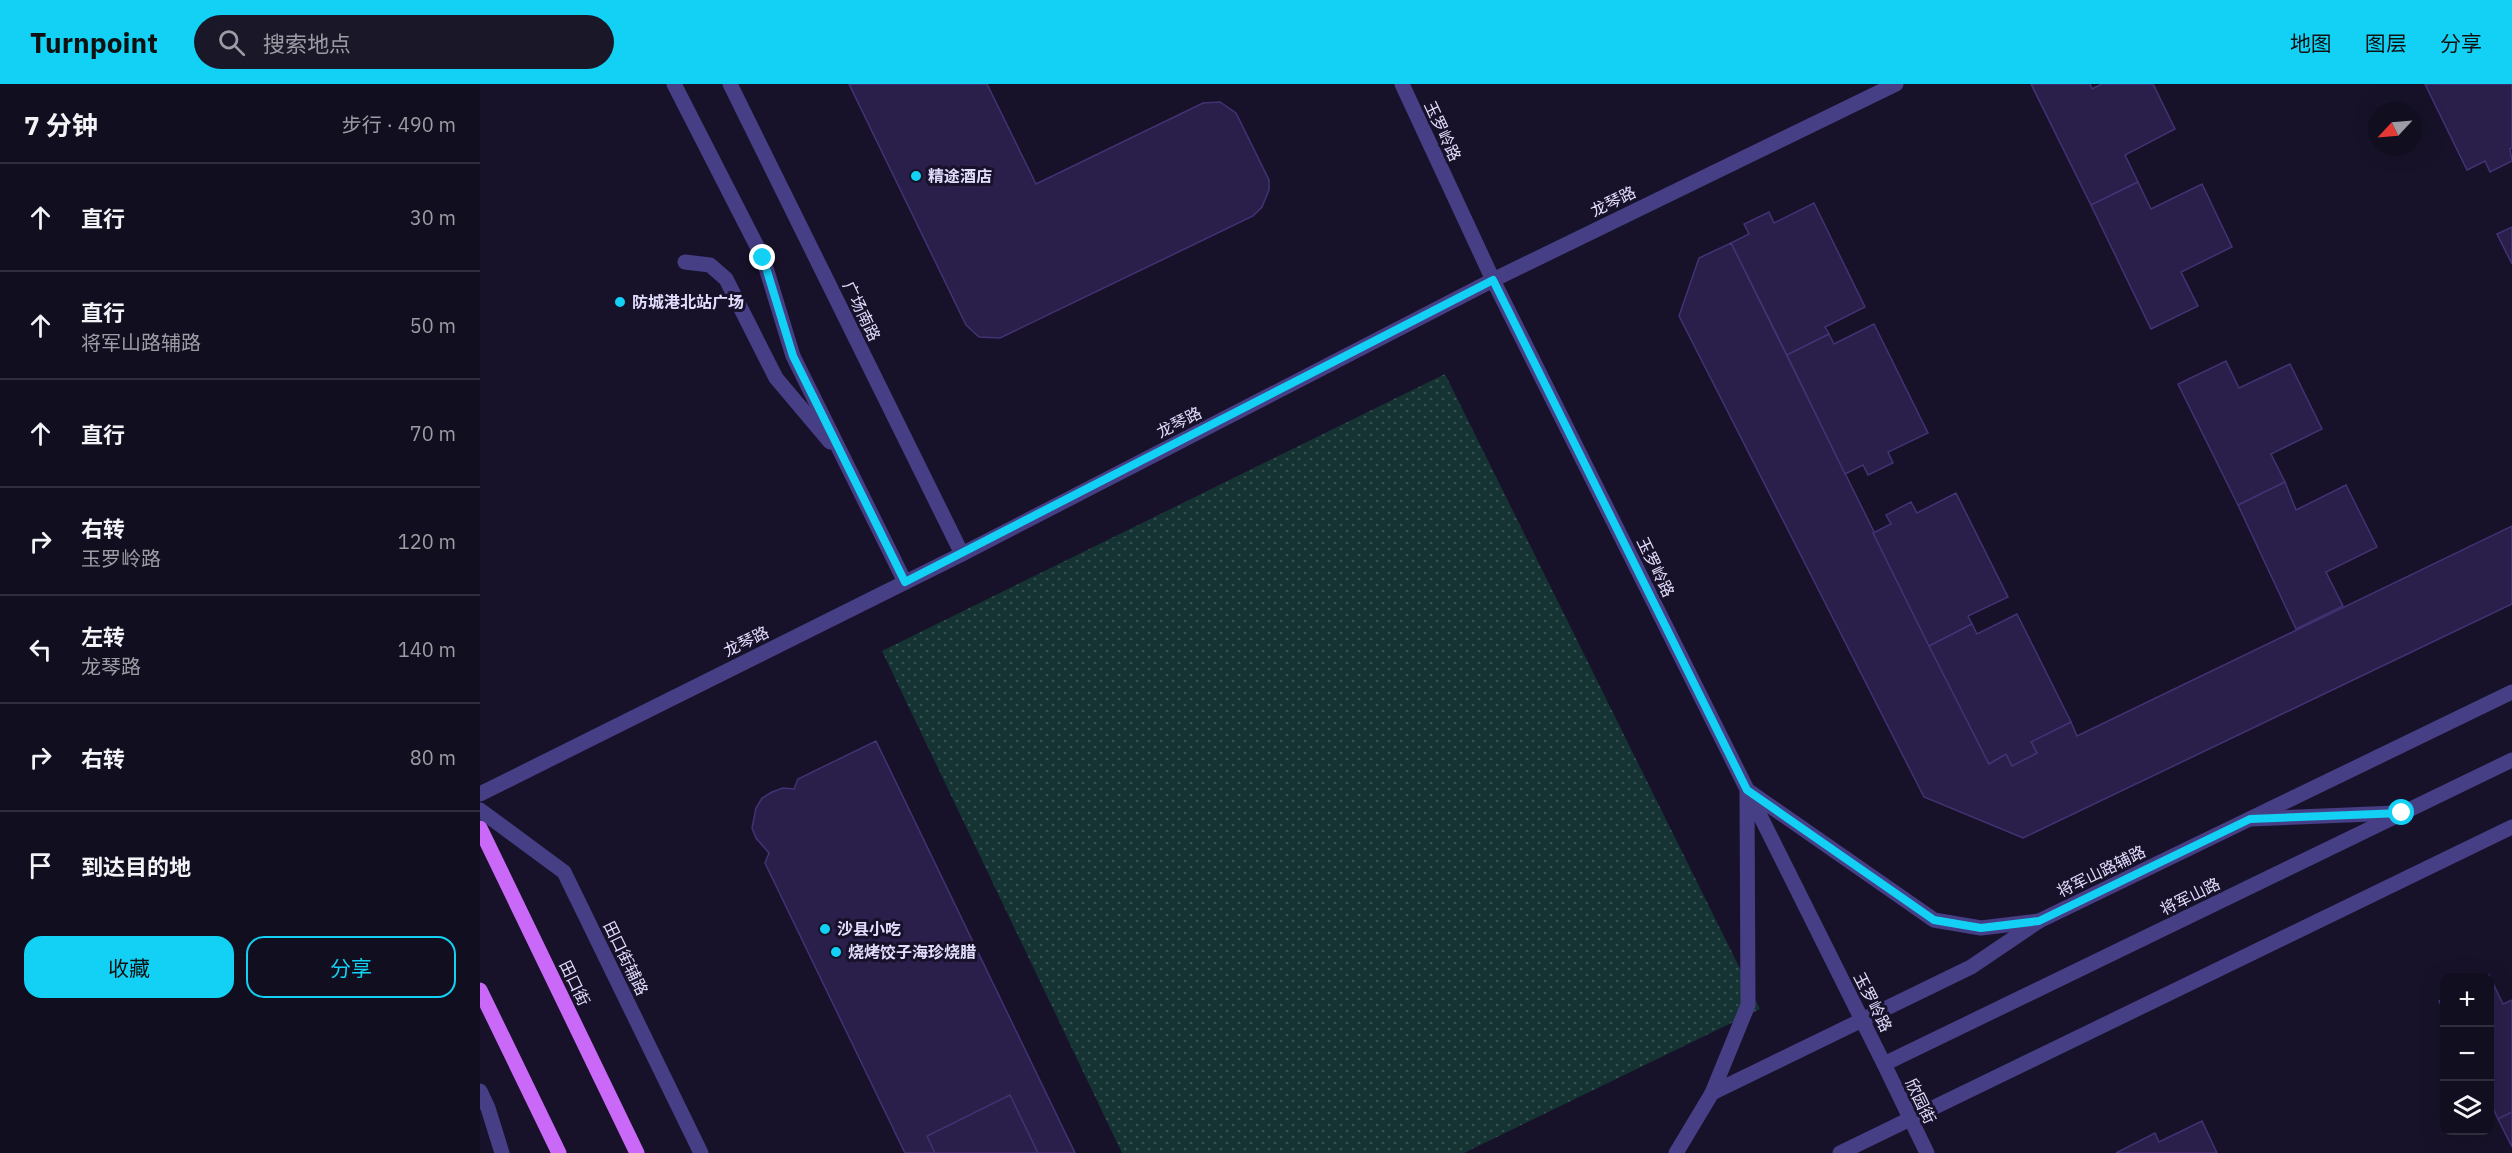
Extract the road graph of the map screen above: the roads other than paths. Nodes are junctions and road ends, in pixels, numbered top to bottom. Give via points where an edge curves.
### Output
1 (674, 84) edge
2 (730, 84) edge
3 (1402, 84) edge
4 (1896, 84) edge
5 (685, 262) dead end
6 (1493, 280) junction
7 (847, 463) junction
8 (962, 554) junction
9 (905, 582) junction
10 (2512, 692) edge
11 (2512, 760) edge
12 (1747, 790) junction
13 (480, 794) edge
14 (480, 810) edge
15 (2402, 813) junction
16 (2250, 819) junction
17 (2512, 827) edge
18 (480, 828) edge
19 (2039, 921) junction
20 (480, 990) edge
21 (1862, 1020) junction
22 (1884, 1064) junction
23 (480, 1091) edge
24 (1712, 1093) junction
25 (1910, 1119) junction
26 (502, 1153) edge
27 (559, 1153) edge
28 (637, 1153) edge
29 (701, 1153) edge
30 (1676, 1153) edge
31 (1840, 1153) edge
32 (1927, 1153) edge

1 - 7 street via 763,258 793,356
2 - 8 street, 广场南路
3 - 6 street, 玉罗岭路
4 - 6 street, 龙琴路
5 - 7 street via 710,264 726,279 776,378
6 - 8 street, 龙琴路
6 - 12 street, 玉罗岭路
7 - 9 street
8 - 9 street, 龙琴路
9 - 13 street, 龙琴路
10 - 16 street, 将军山路辅路
11 - 15 street, 将军山路
12 - 19 street via 1934,920 1981,928
12 - 21 street, 玉罗岭路
12 - 24 street via 1748,1005
14 - 29 street, 田口街辅路 via 564,872
15 - 16 street
15 - 22 street, 将军山路
16 - 19 street, 将军山路辅路
17 - 25 street
18 - 28 main road, 田口街
19 - 21 street, 将军山路辅路 via 1971,967
20 - 27 main road
21 - 22 street, 玉罗岭路
21 - 24 street, 将军山路辅路
22 - 25 street, 欣园街
23 - 26 street
24 - 30 street
25 - 31 street
25 - 32 street, 欣园街

